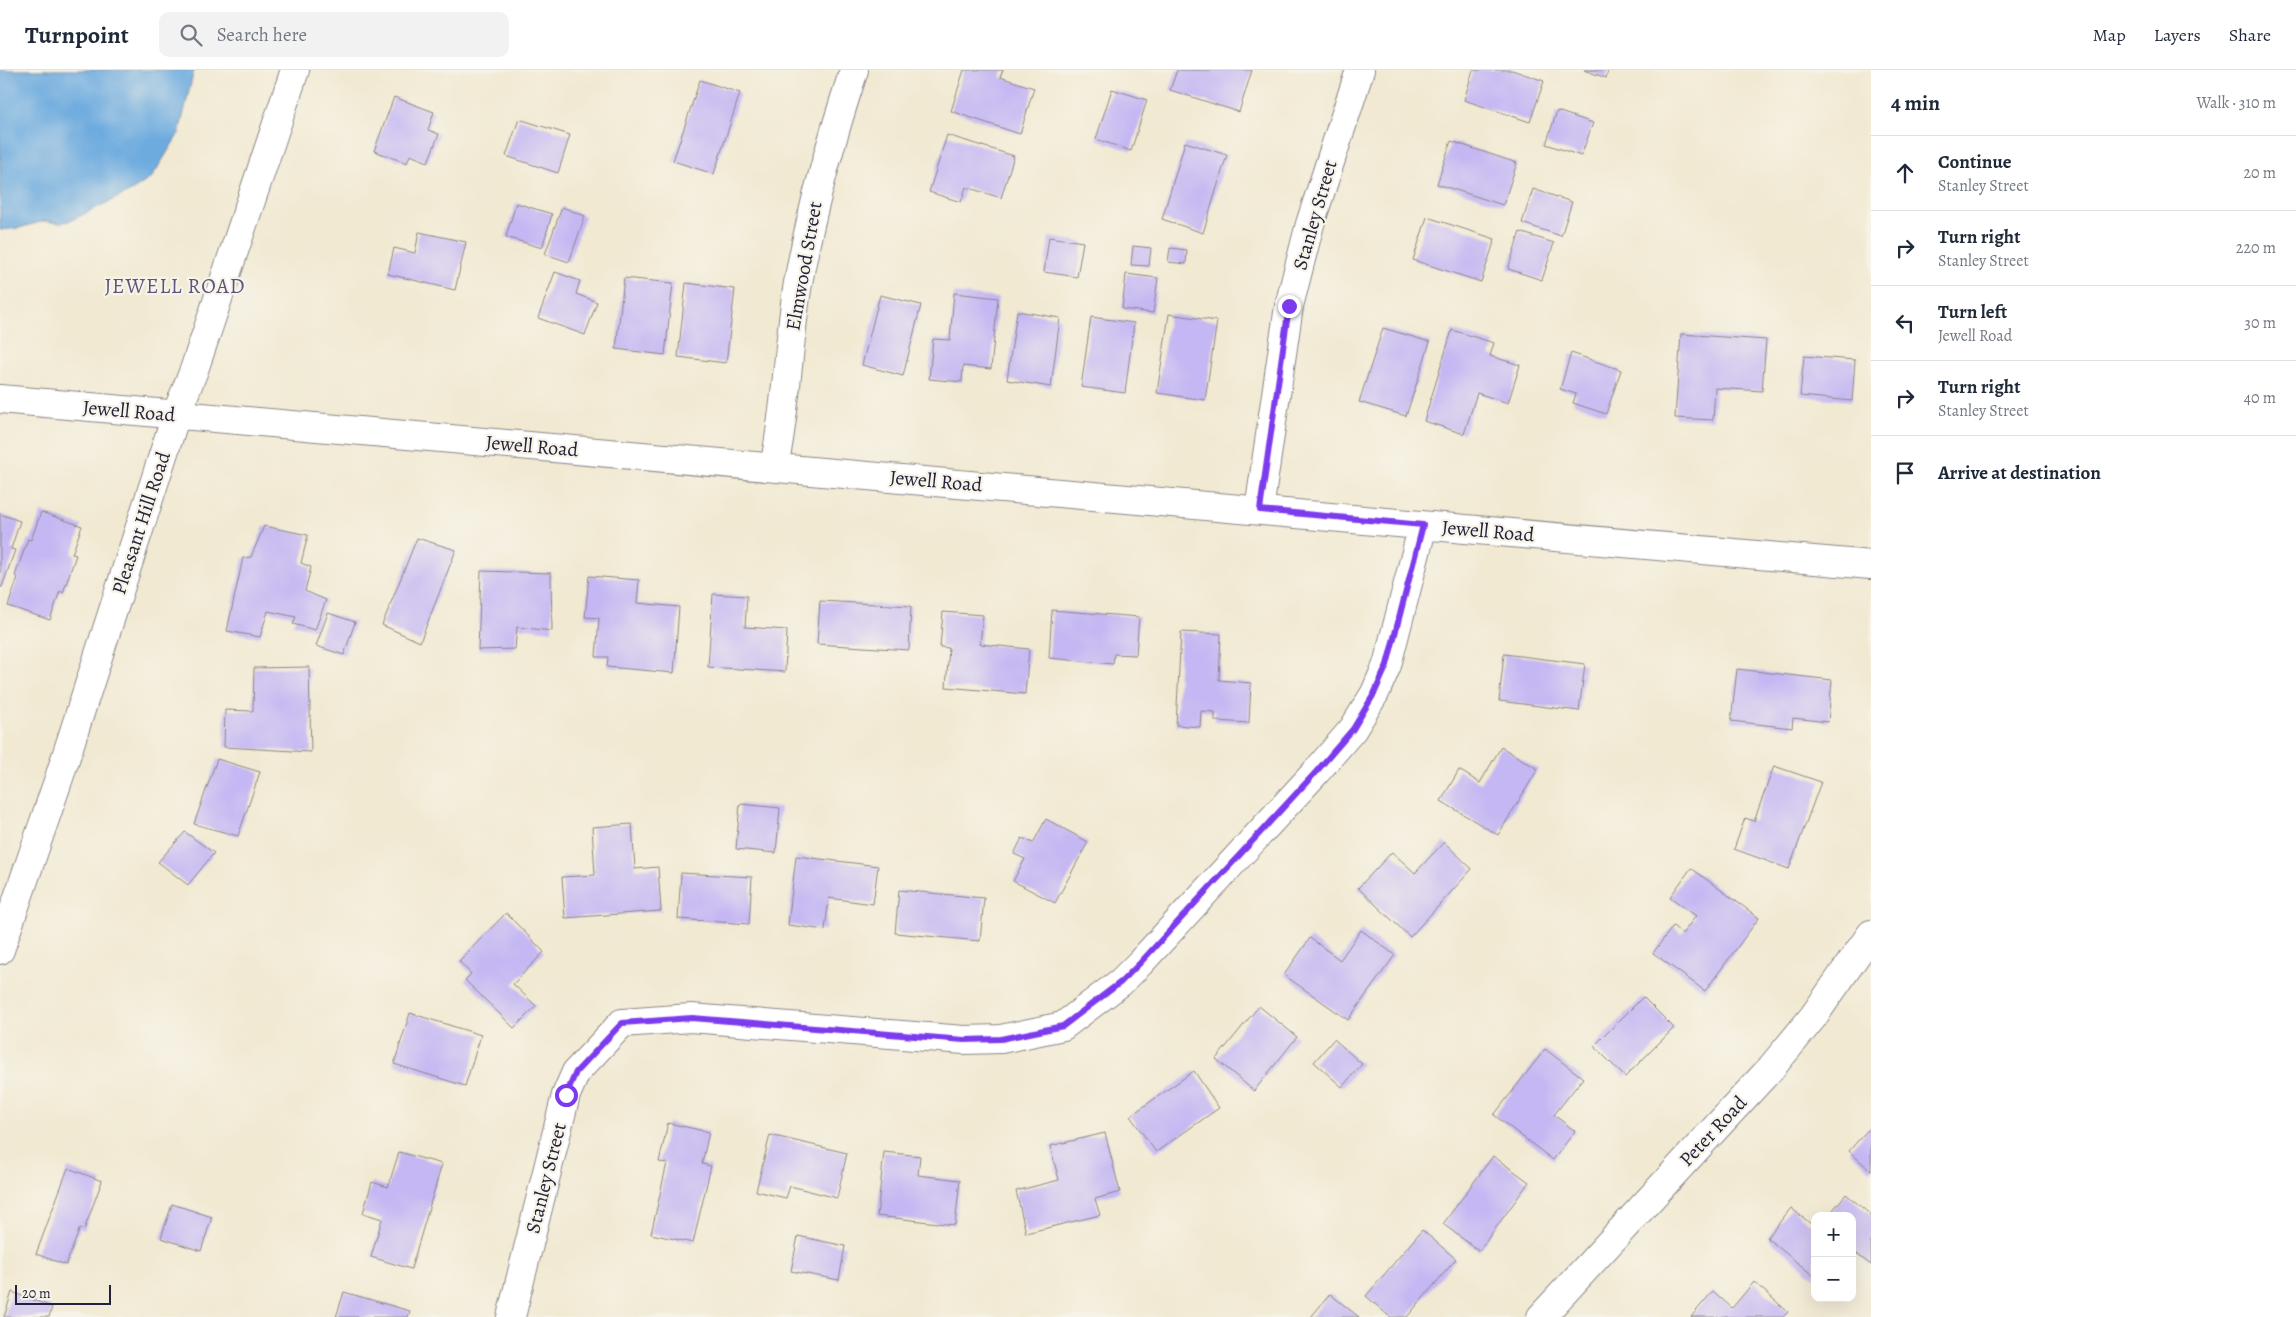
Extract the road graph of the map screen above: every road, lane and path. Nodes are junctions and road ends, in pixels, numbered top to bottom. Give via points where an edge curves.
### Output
1 (295, 70) edge
2 (854, 70) edge
3 (1360, 70) edge
4 (0, 399) edge
5 (176, 415) junction
6 (774, 467) junction
7 (1260, 510) junction
8 (1423, 525) junction
9 (1871, 565) edge
10 (4, 923) edge
11 (1871, 934) edge
12 (0, 950) edge
13 (512, 1317) edge
14 (1542, 1317) edge

1 - 5 street, Pleasant Hill Road
2 - 6 street, Elmwood Street via 824,163 811,217 798,284
3 - 7 street, Stanley Street via 1310,224 1289,306
4 - 5 street, Jewell Road
5 - 6 street, Jewell Road
5 - 10 street, Pleasant Hill Road via 59,778
6 - 7 street, Jewell Road
7 - 8 street, Jewell Road
8 - 9 street, Jewell Road
8 - 13 street, Stanley Street via 1387,665 1353,729 1140,963 1121,982 1063,1026 1001,1039 964,1040 692,1018 622,1023 576,1072 566,1095
10 - 12 street, Pleasant Hill Road
11 - 14 street, Peter Road via 1813,1018 1771,1068

